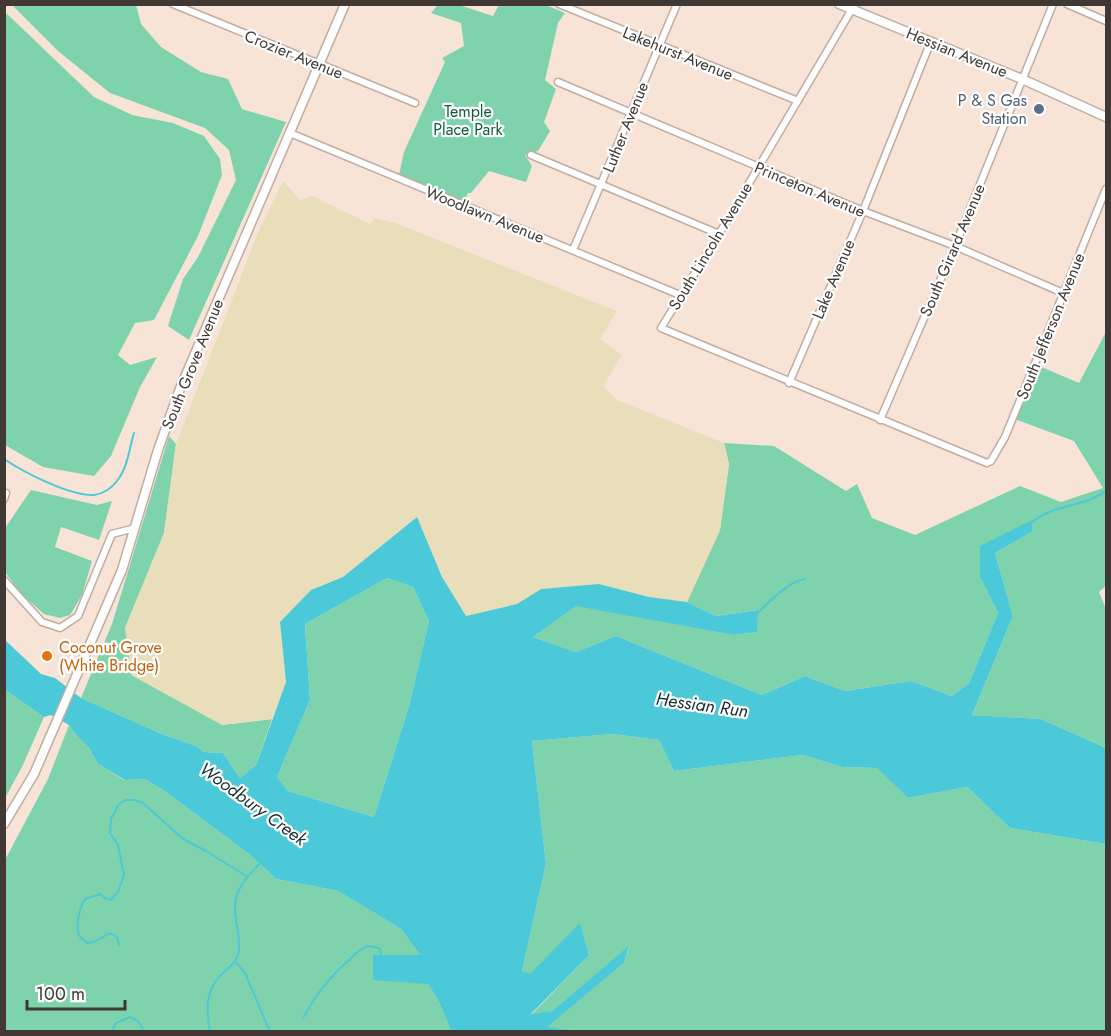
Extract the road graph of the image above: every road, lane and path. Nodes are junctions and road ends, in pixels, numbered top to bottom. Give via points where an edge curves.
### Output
1 (173, 4) edge
2 (345, 4) edge
3 (559, 4) edge
4 (677, 4) edge
5 (839, 4) edge
6 (1053, 4) edge
7 (1067, 4) edge
8 (853, 7) edge
9 (1107, 21) edge
10 (931, 41) junction
11 (660, 46) junction
12 (319, 65) junction
13 (1022, 79) junction
14 (558, 82) dead end
15 (798, 101) junction
16 (415, 104) dead end
17 (630, 112) junction
18 (1107, 117) edge
19 (290, 133) junction
20 (531, 155) dead end
21 (758, 167) junction
22 (602, 184) junction
23 (1107, 189) edge
24 (862, 212) junction
25 (719, 234) junction
26 (955, 246) junction
27 (573, 250) junction
28 (1063, 293) junction
29 (680, 295) junction
30 (789, 382) junction
31 (880, 420) junction
32 (135, 528) junction
33 (4, 580) edge
34 (4, 824) edge

1 - 12 street, Crozier Avenue
2 - 12 main road, South Grove Avenue
3 - 11 street, Lakehurst Avenue
4 - 11 street, Luther Avenue
5 - 8 main road, Hessian Avenue
6 - 13 street, South Girard Avenue
7 - 9 street
8 - 10 main road, Hessian Avenue
8 - 15 street, South Lincoln Avenue
10 - 13 main road, Hessian Avenue
10 - 24 street, Lake Avenue
11 - 15 street, Lakehurst Avenue
11 - 17 street, Luther Avenue
12 - 16 street, Crozier Avenue
12 - 19 main road, South Grove Avenue
13 - 18 main road, Hessian Avenue
13 - 26 street, South Girard Avenue
14 - 17 street, Princeton Avenue
15 - 21 street, South Lincoln Avenue
17 - 21 street, Princeton Avenue
17 - 22 street, Luther Avenue
19 - 27 street, Woodlawn Avenue
19 - 32 main road, South Grove Avenue via 179,391
20 - 22 street
21 - 24 street, Princeton Avenue
21 - 25 street, South Lincoln Avenue
22 - 25 street
22 - 27 street, Luther Avenue
23 - 28 street, South Jefferson Avenue
24 - 26 street, Princeton Avenue
24 - 30 street, Lake Avenue
25 - 29 street, South Lincoln Avenue
26 - 28 street, Princeton Avenue
26 - 31 street, South Girard Avenue
27 - 29 street, Woodlawn Avenue
28 - 31 street, South Jefferson Avenue via 1005,437 991,461 987,463
29 - 30 street, South Lincoln Avenue via 660,328
30 - 31 street
32 - 33 street via 112,534 78,616 60,628 42,622
32 - 34 main road, South Grove Avenue via 122,570 54,730 34,774

